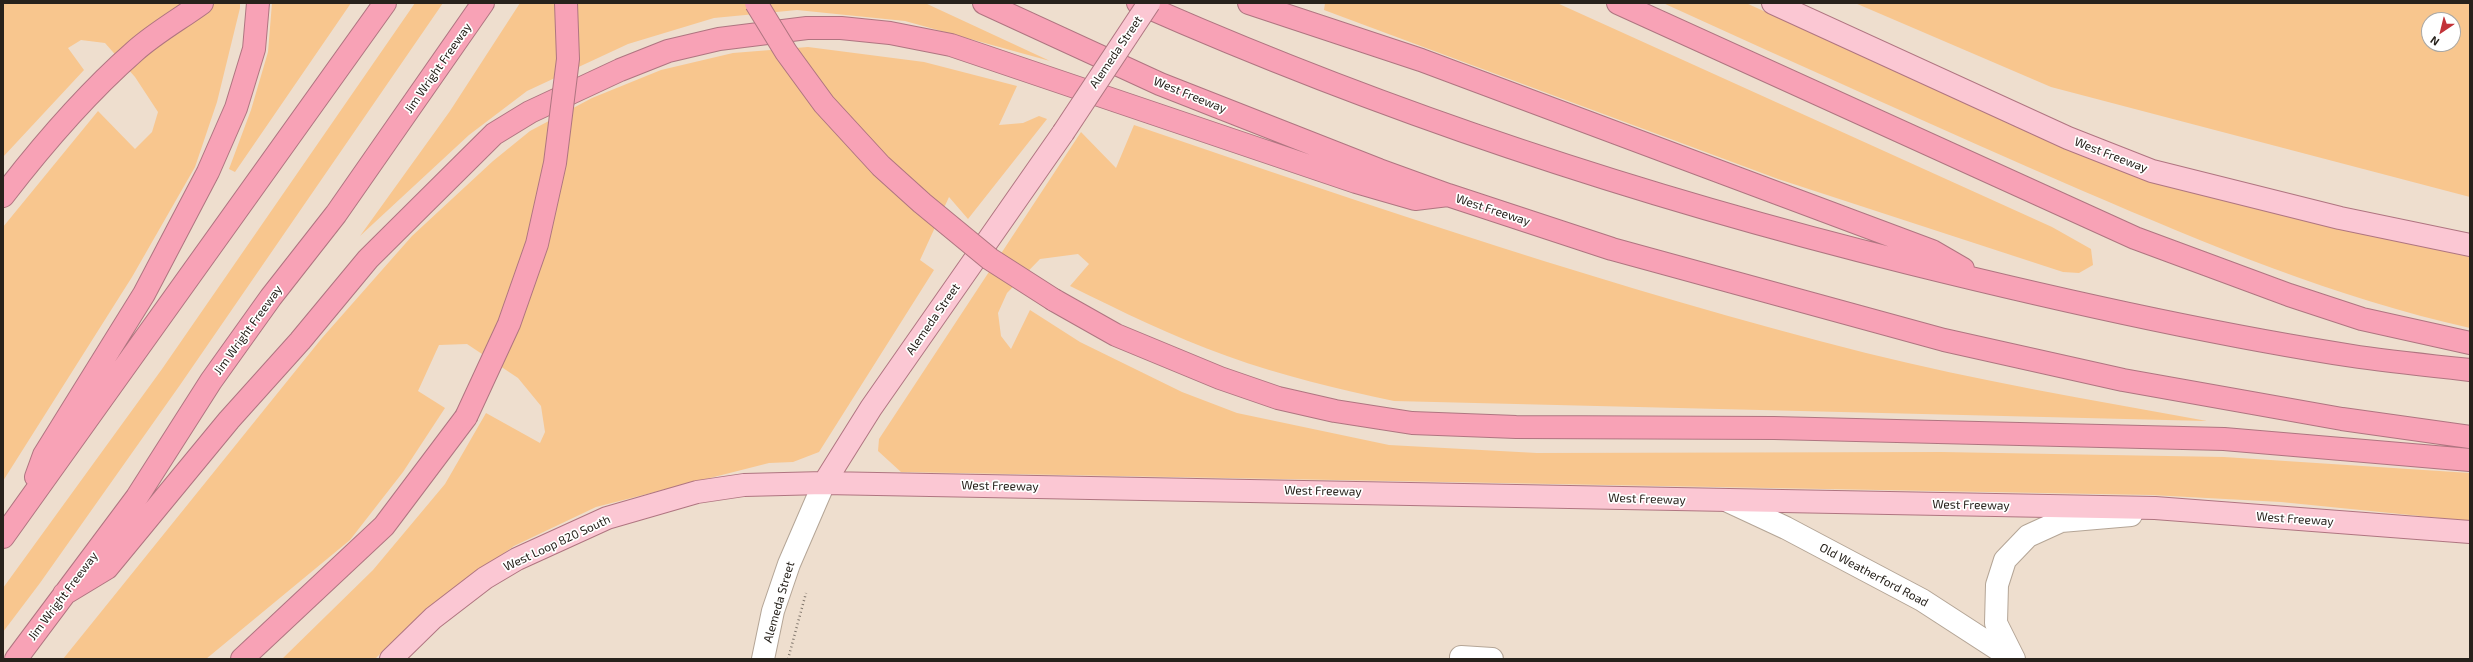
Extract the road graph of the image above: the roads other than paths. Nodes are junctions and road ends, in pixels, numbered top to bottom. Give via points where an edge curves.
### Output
1 (202, 3) edge
2 (258, 3) edge
3 (386, 3) edge
4 (483, 3) edge
5 (566, 3) edge
6 (756, 3) edge
7 (984, 3) edge
8 (1138, 3) edge
9 (1150, 3) edge
10 (1249, 3) edge
11 (1618, 3) edge
12 (1774, 3) edge
13 (1448, 195) junction
14 (3, 196) edge
15 (2470, 245) edge
16 (1989, 283) junction
17 (2470, 343) edge
18 (2470, 370) edge
19 (2470, 437) edge
20 (2470, 460) edge
21 (824, 483) junction
22 (1728, 501) junction
23 (2154, 508) junction
24 (24, 509) junction
25 (2470, 532) edge
26 (3, 537) edge
27 (64, 594) junction
28 (1461, 658) edge
29 (16, 659) edge
30 (242, 659) edge
31 (391, 659) edge
32 (763, 659) edge
33 (1492, 659) edge
34 (2014, 659) edge

1 - 14 highway via 136,50 91,92 45,143
2 - 24 highway via 254,49 236,108 208,172 144,294 44,455
3 - 24 highway
4 - 27 highway, Jim Wright Freeway via 336,214 271,297 211,381 137,497
5 - 30 highway, bridge via 568,59 555,163 537,244 509,324 466,417 384,526
6 - 20 highway, bridge via 786,52 824,104 881,166 922,204 990,259 1054,300 1116,335 1220,378 1278,398 1335,411 1412,423 1516,427 1774,428 2224,439
7 - 13 highway, West Freeway via 1160,84
8 - 16 highway via 1234,45 1454,128 1625,185 1816,240
9 - 21 main road, Alemeda Street, bridge via 1063,133 871,408
10 - 16 highway via 1421,60 1932,251
11 - 17 highway via 2135,238 2289,296 2354,317
12 - 15 main road, West Freeway via 2068,138 2152,171 2340,218
13 - 19 highway, West Freeway via 1612,249 1944,340 2123,380 2342,419
13 - 27 highway via 1415,199 1407,197 951,45 890,33 841,28 807,28 719,39 668,51 620,70 530,112 494,134 368,259 300,341 229,420 107,568
16 - 18 highway via 2158,321 2262,340 2360,357
21 - 22 main road, West Freeway via 1387,492
21 - 31 main road, West Loop 820 South via 744,485 698,492 608,518 517,559 485,578 433,618
21 - 32 street, Alemeda Street via 789,564 773,611
22 - 23 main road, West Freeway
22 - 34 street, Old Weatherford Road via 1786,528 1922,600
23 - 25 main road, West Freeway
23 - 34 street, Old Weatherford Road via 2128,516 2061,521 2028,536 2005,560 1996,585 1996,623
24 - 26 highway
27 - 29 highway, Jim Wright Freeway
28 - 33 street

